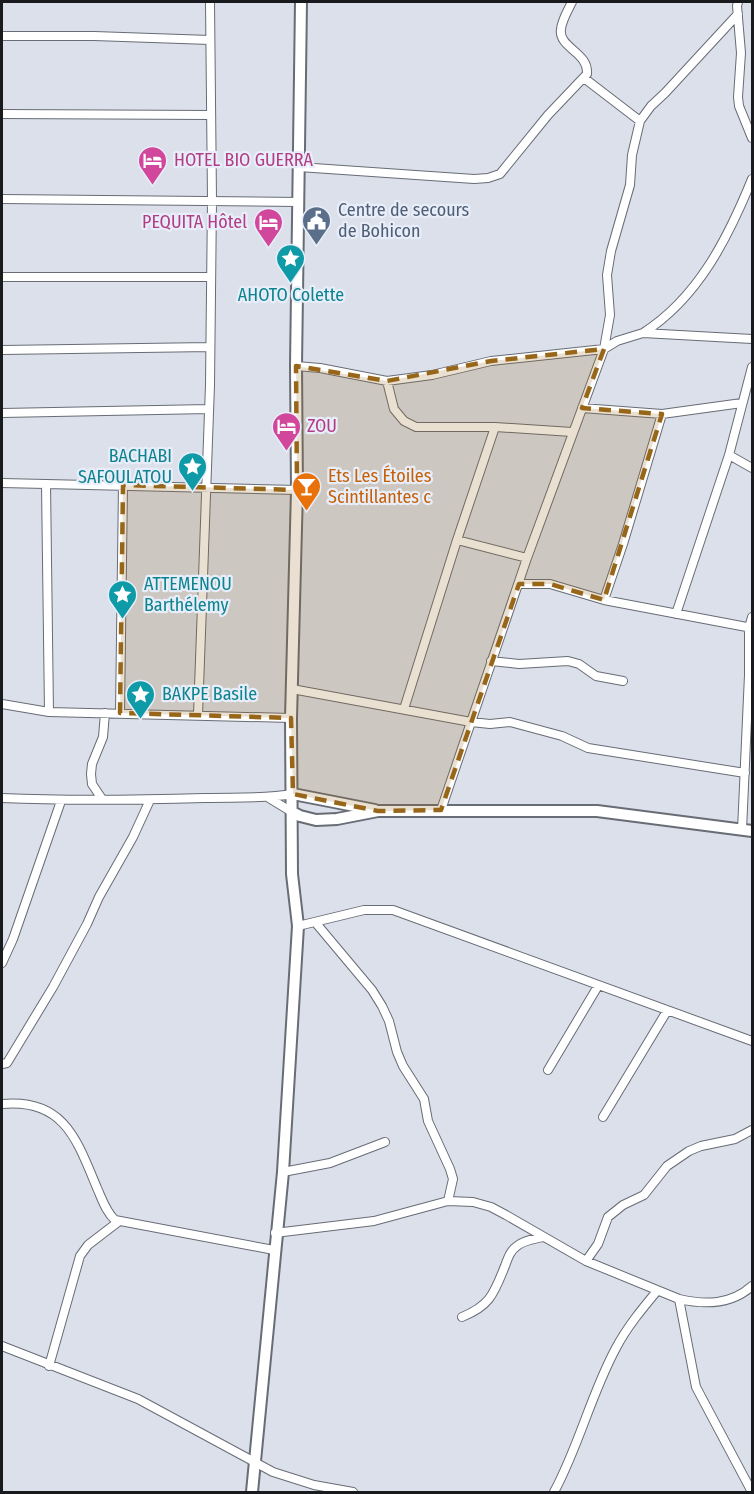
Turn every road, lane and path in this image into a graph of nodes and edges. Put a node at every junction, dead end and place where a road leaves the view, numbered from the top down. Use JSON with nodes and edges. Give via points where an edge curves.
{"nodes":[{"id":1,"x":210,"y":2,"type":"edge"},
{"id":2,"x":301,"y":2,"type":"edge"},
{"id":3,"x":572,"y":2,"type":"edge"},
{"id":4,"x":738,"y":2,"type":"edge"},
{"id":5,"x":738,"y":14,"type":"junction"},
{"id":6,"x":2,"y":36,"type":"edge"},
{"id":7,"x":210,"y":40,"type":"junction"},
{"id":8,"x":584,"y":78,"type":"junction"},
{"id":9,"x":2,"y":114,"type":"edge"},
{"id":10,"x":211,"y":115,"type":"junction"},
{"id":11,"x":640,"y":121,"type":"junction"},
{"id":12,"x":753,"y":138,"type":"edge"},
{"id":13,"x":299,"y":166,"type":"junction"},
{"id":14,"x":753,"y":179,"type":"edge"},
{"id":15,"x":2,"y":199,"type":"edge"},
{"id":16,"x":212,"y":200,"type":"junction"},
{"id":17,"x":298,"y":202,"type":"junction"},
{"id":18,"x":2,"y":277,"type":"edge"},
{"id":19,"x":210,"y":277,"type":"junction"},
{"id":20,"x":643,"y":333,"type":"junction"},
{"id":21,"x":753,"y":339,"type":"edge"},
{"id":22,"x":210,"y":347,"type":"junction"},
{"id":23,"x":604,"y":349,"type":"junction"},
{"id":24,"x":2,"y":350,"type":"edge"},
{"id":25,"x":296,"y":366,"type":"junction"},
{"id":26,"x":753,"y":367,"type":"edge"},
{"id":27,"x":387,"y":381,"type":"junction"},
{"id":28,"x":742,"y":403,"type":"junction"},
{"id":29,"x":582,"y":408,"type":"junction"},
{"id":30,"x":209,"y":409,"type":"junction"},
{"id":31,"x":2,"y":413,"type":"edge"},
{"id":32,"x":662,"y":414,"type":"junction"},
{"id":33,"x":495,"y":427,"type":"junction"},
{"id":34,"x":572,"y":432,"type":"junction"},
{"id":35,"x":729,"y":455,"type":"junction"},
{"id":36,"x":753,"y":468,"type":"edge"},
{"id":37,"x":2,"y":483,"type":"edge"},
{"id":38,"x":46,"y":484,"type":"junction"},
{"id":39,"x":123,"y":485,"type":"junction"},
{"id":40,"x":207,"y":487,"type":"junction"},
{"id":41,"x":297,"y":490,"type":"junction"},
{"id":42,"x":457,"y":540,"type":"junction"},
{"id":43,"x":527,"y":558,"type":"junction"},
{"id":44,"x":519,"y":584,"type":"junction"},
{"id":45,"x":604,"y":600,"type":"junction"},
{"id":46,"x":676,"y":614,"type":"junction"},
{"id":47,"x":753,"y":617,"type":"edge"},
{"id":48,"x":751,"y":628,"type":"edge"},
{"id":49,"x":491,"y":661,"type":"junction"},
{"id":50,"x":623,"y":681,"type":"dead end"},
{"id":51,"x":292,"y":689,"type":"junction"},
{"id":52,"x":2,"y":704,"type":"edge"},
{"id":53,"x":404,"y":709,"type":"junction"},
{"id":54,"x":49,"y":712,"type":"junction"},
{"id":55,"x":120,"y":712,"type":"junction"},
{"id":56,"x":105,"y":713,"type":"junction"},
{"id":57,"x":198,"y":715,"type":"junction"},
{"id":58,"x":291,"y":718,"type":"junction"},
{"id":59,"x":471,"y":722,"type":"junction"},
{"id":60,"x":744,"y":773,"type":"junction"},
{"id":61,"x":293,"y":794,"type":"junction"},
{"id":62,"x":2,"y":798,"type":"edge"},
{"id":63,"x":269,"y":798,"type":"junction"},
{"id":64,"x":102,"y":799,"type":"junction"},
{"id":65,"x":150,"y":800,"type":"junction"},
{"id":66,"x":61,"y":801,"type":"junction"},
{"id":67,"x":441,"y":810,"type":"junction"},
{"id":68,"x":378,"y":811,"type":"junction"},
{"id":69,"x":292,"y":812,"type":"junction"},
{"id":70,"x":747,"y":831,"type":"edge"},
{"id":71,"x":315,"y":922,"type":"junction"},
{"id":72,"x":298,"y":926,"type":"junction"},
{"id":73,"x":2,"y":963,"type":"edge"},
{"id":74,"x":598,"y":986,"type":"junction"},
{"id":75,"x":667,"y":1011,"type":"junction"},
{"id":76,"x":753,"y":1041,"type":"edge"},
{"id":77,"x":2,"y":1064,"type":"edge"},
{"id":78,"x":548,"y":1070,"type":"dead end"},
{"id":79,"x":2,"y":1104,"type":"edge"},
{"id":80,"x":603,"y":1117,"type":"dead end"},
{"id":81,"x":753,"y":1130,"type":"edge"},
{"id":82,"x":385,"y":1142,"type":"dead end"},
{"id":83,"x":283,"y":1172,"type":"junction"},
{"id":84,"x":448,"y":1201,"type":"junction"},
{"id":85,"x":118,"y":1222,"type":"junction"},
{"id":86,"x":275,"y":1233,"type":"junction"},
{"id":87,"x":543,"y":1237,"type":"junction"},
{"id":88,"x":274,"y":1250,"type":"junction"},
{"id":89,"x":586,"y":1261,"type":"junction"},
{"id":90,"x":753,"y":1287,"type":"edge"},
{"id":91,"x":657,"y":1291,"type":"junction"},
{"id":92,"x":679,"y":1299,"type":"junction"},
{"id":93,"x":462,"y":1317,"type":"dead end"},
{"id":94,"x":2,"y":1346,"type":"edge"},
{"id":95,"x":49,"y":1366,"type":"junction"},
{"id":96,"x":255,"y":1463,"type":"junction"},
{"id":97,"x":252,"y":1492,"type":"edge"},
{"id":98,"x":349,"y":1492,"type":"edge"},
{"id":99,"x":554,"y":1492,"type":"edge"},
{"id":100,"x":752,"y":1492,"type":"edge"}],
"edges":[{"from":1,"to":7,"type":"street"},
{"from":2,"to":13,"type":"street"},
{"from":3,"to":8,"type":"street","via":[[560,33],[585,60],[588,67]]},
{"from":4,"to":5,"type":"street"},
{"from":5,"to":11,"type":"street"},
{"from":5,"to":12,"type":"street","via":[[739,106]]},
{"from":6,"to":7,"type":"street"},
{"from":7,"to":10,"type":"street"},
{"from":8,"to":11,"type":"street"},
{"from":8,"to":13,"type":"street","via":[[548,115],[507,168],[488,178]]},
{"from":9,"to":10,"type":"street"},
{"from":10,"to":16,"type":"street"},
{"from":11,"to":23,"type":"street","via":[[630,185],[607,275],[610,315]]},
{"from":13,"to":17,"type":"street"},
{"from":14,"to":20,"type":"street","via":[[734,224],[694,287]]},
{"from":15,"to":16,"type":"street"},
{"from":16,"to":17,"type":"street"},
{"from":16,"to":19,"type":"street"},
{"from":17,"to":25,"type":"street"},
{"from":18,"to":19,"type":"street"},
{"from":19,"to":22,"type":"street"},
{"from":20,"to":21,"type":"street"},
{"from":20,"to":23,"type":"street"},
{"from":22,"to":24,"type":"street"},
{"from":22,"to":30,"type":"street"},
{"from":23,"to":27,"type":"street","via":[[492,361]]},
{"from":23,"to":29,"type":"street"},
{"from":25,"to":27,"type":"street"},
{"from":25,"to":41,"type":"street"},
{"from":26,"to":28,"type":"street"},
{"from":27,"to":33,"type":"street","via":[[394,409],[408,424]]},
{"from":28,"to":32,"type":"street"},
{"from":28,"to":35,"type":"street"},
{"from":29,"to":32,"type":"street"},
{"from":29,"to":34,"type":"street"},
{"from":30,"to":31,"type":"street"},
{"from":30,"to":40,"type":"street"},
{"from":32,"to":45,"type":"street"},
{"from":33,"to":34,"type":"street"},
{"from":33,"to":42,"type":"street"},
{"from":34,"to":43,"type":"street"},
{"from":35,"to":36,"type":"street"},
{"from":35,"to":46,"type":"street"},
{"from":37,"to":38,"type":"street"},
{"from":38,"to":39,"type":"street"},
{"from":38,"to":54,"type":"street"},
{"from":39,"to":40,"type":"street"},
{"from":39,"to":55,"type":"street"},
{"from":40,"to":41,"type":"street"},
{"from":40,"to":57,"type":"street"},
{"from":41,"to":51,"type":"street"},
{"from":42,"to":43,"type":"street"},
{"from":42,"to":53,"type":"street"},
{"from":43,"to":44,"type":"street"},
{"from":44,"to":45,"type":"street","via":[[549,584]]},
{"from":44,"to":49,"type":"street"},
{"from":45,"to":46,"type":"street"},
{"from":46,"to":48,"type":"street"},
{"from":47,"to":48,"type":"street"},
{"from":48,"to":60,"type":"street"},
{"from":49,"to":50,"type":"street","via":[[568,661],[596,676]]},
{"from":49,"to":59,"type":"street"},
{"from":51,"to":53,"type":"street"},
{"from":51,"to":58,"type":"street"},
{"from":52,"to":54,"type":"street"},
{"from":53,"to":59,"type":"street"},
{"from":54,"to":56,"type":"street"},
{"from":55,"to":56,"type":"street"},
{"from":55,"to":57,"type":"street"},
{"from":56,"to":64,"type":"street","via":[[103,737],[91,774],[92,784]]},
{"from":57,"to":58,"type":"street"},
{"from":58,"to":61,"type":"street"},
{"from":59,"to":60,"type":"street","via":[[510,722],[562,736],[588,748]]},
{"from":59,"to":67,"type":"street"},
{"from":60,"to":70,"type":"street"},
{"from":61,"to":63,"type":"street"},
{"from":61,"to":68,"type":"street"},
{"from":61,"to":69,"type":"street"},
{"from":62,"to":66,"type":"street"},
{"from":63,"to":65,"type":"street"},
{"from":63,"to":69,"type":"street"},
{"from":64,"to":65,"type":"street"},
{"from":64,"to":66,"type":"street"},
{"from":65,"to":77,"type":"street","via":[[53,987],[7,1063]]},
{"from":66,"to":73,"type":"street"},
{"from":67,"to":68,"type":"street"},
{"from":67,"to":70,"type":"street","via":[[597,811]]},
{"from":68,"to":69,"type":"street","via":[[324,820]]},
{"from":69,"to":72,"type":"street","via":[[292,874]]},
{"from":71,"to":72,"type":"street"},
{"from":71,"to":74,"type":"street","via":[[364,910],[393,910]]},
{"from":71,"to":84,"type":"street","via":[[382,1006],[397,1052],[424,1099],[428,1122],[450,1169],[453,1179]]},
{"from":72,"to":83,"type":"street"},
{"from":74,"to":75,"type":"street"},
{"from":74,"to":78,"type":"street"},
{"from":75,"to":76,"type":"street"},
{"from":75,"to":80,"type":"street"},
{"from":79,"to":85,"type":"street","via":[[31,1106],[63,1122],[74,1135],[103,1203]]},
{"from":81,"to":89,"type":"street","via":[[689,1151],[667,1166],[644,1196],[608,1217]]},
{"from":82,"to":83,"type":"street","via":[[330,1163]]},
{"from":83,"to":86,"type":"street"},
{"from":84,"to":86,"type":"street","via":[[374,1221]]},
{"from":84,"to":87,"type":"street","via":[[490,1207]]},
{"from":85,"to":88,"type":"street"},
{"from":85,"to":95,"type":"street","via":[[80,1256]]},
{"from":86,"to":88,"type":"street"},
{"from":87,"to":89,"type":"street"},
{"from":87,"to":93,"type":"street","via":[[518,1244],[510,1252],[487,1303]]},
{"from":88,"to":96,"type":"street"},
{"from":89,"to":91,"type":"street"},
{"from":90,"to":92,"type":"street","via":[[720,1302]]},
{"from":91,"to":92,"type":"street"},
{"from":91,"to":99,"type":"street","via":[[616,1348]]},
{"from":92,"to":100,"type":"street","via":[[696,1387]]},
{"from":94,"to":95,"type":"street"},
{"from":95,"to":96,"type":"street","via":[[138,1399]]},
{"from":96,"to":97,"type":"street"},
{"from":96,"to":98,"type":"street","via":[[289,1479]]}]}
